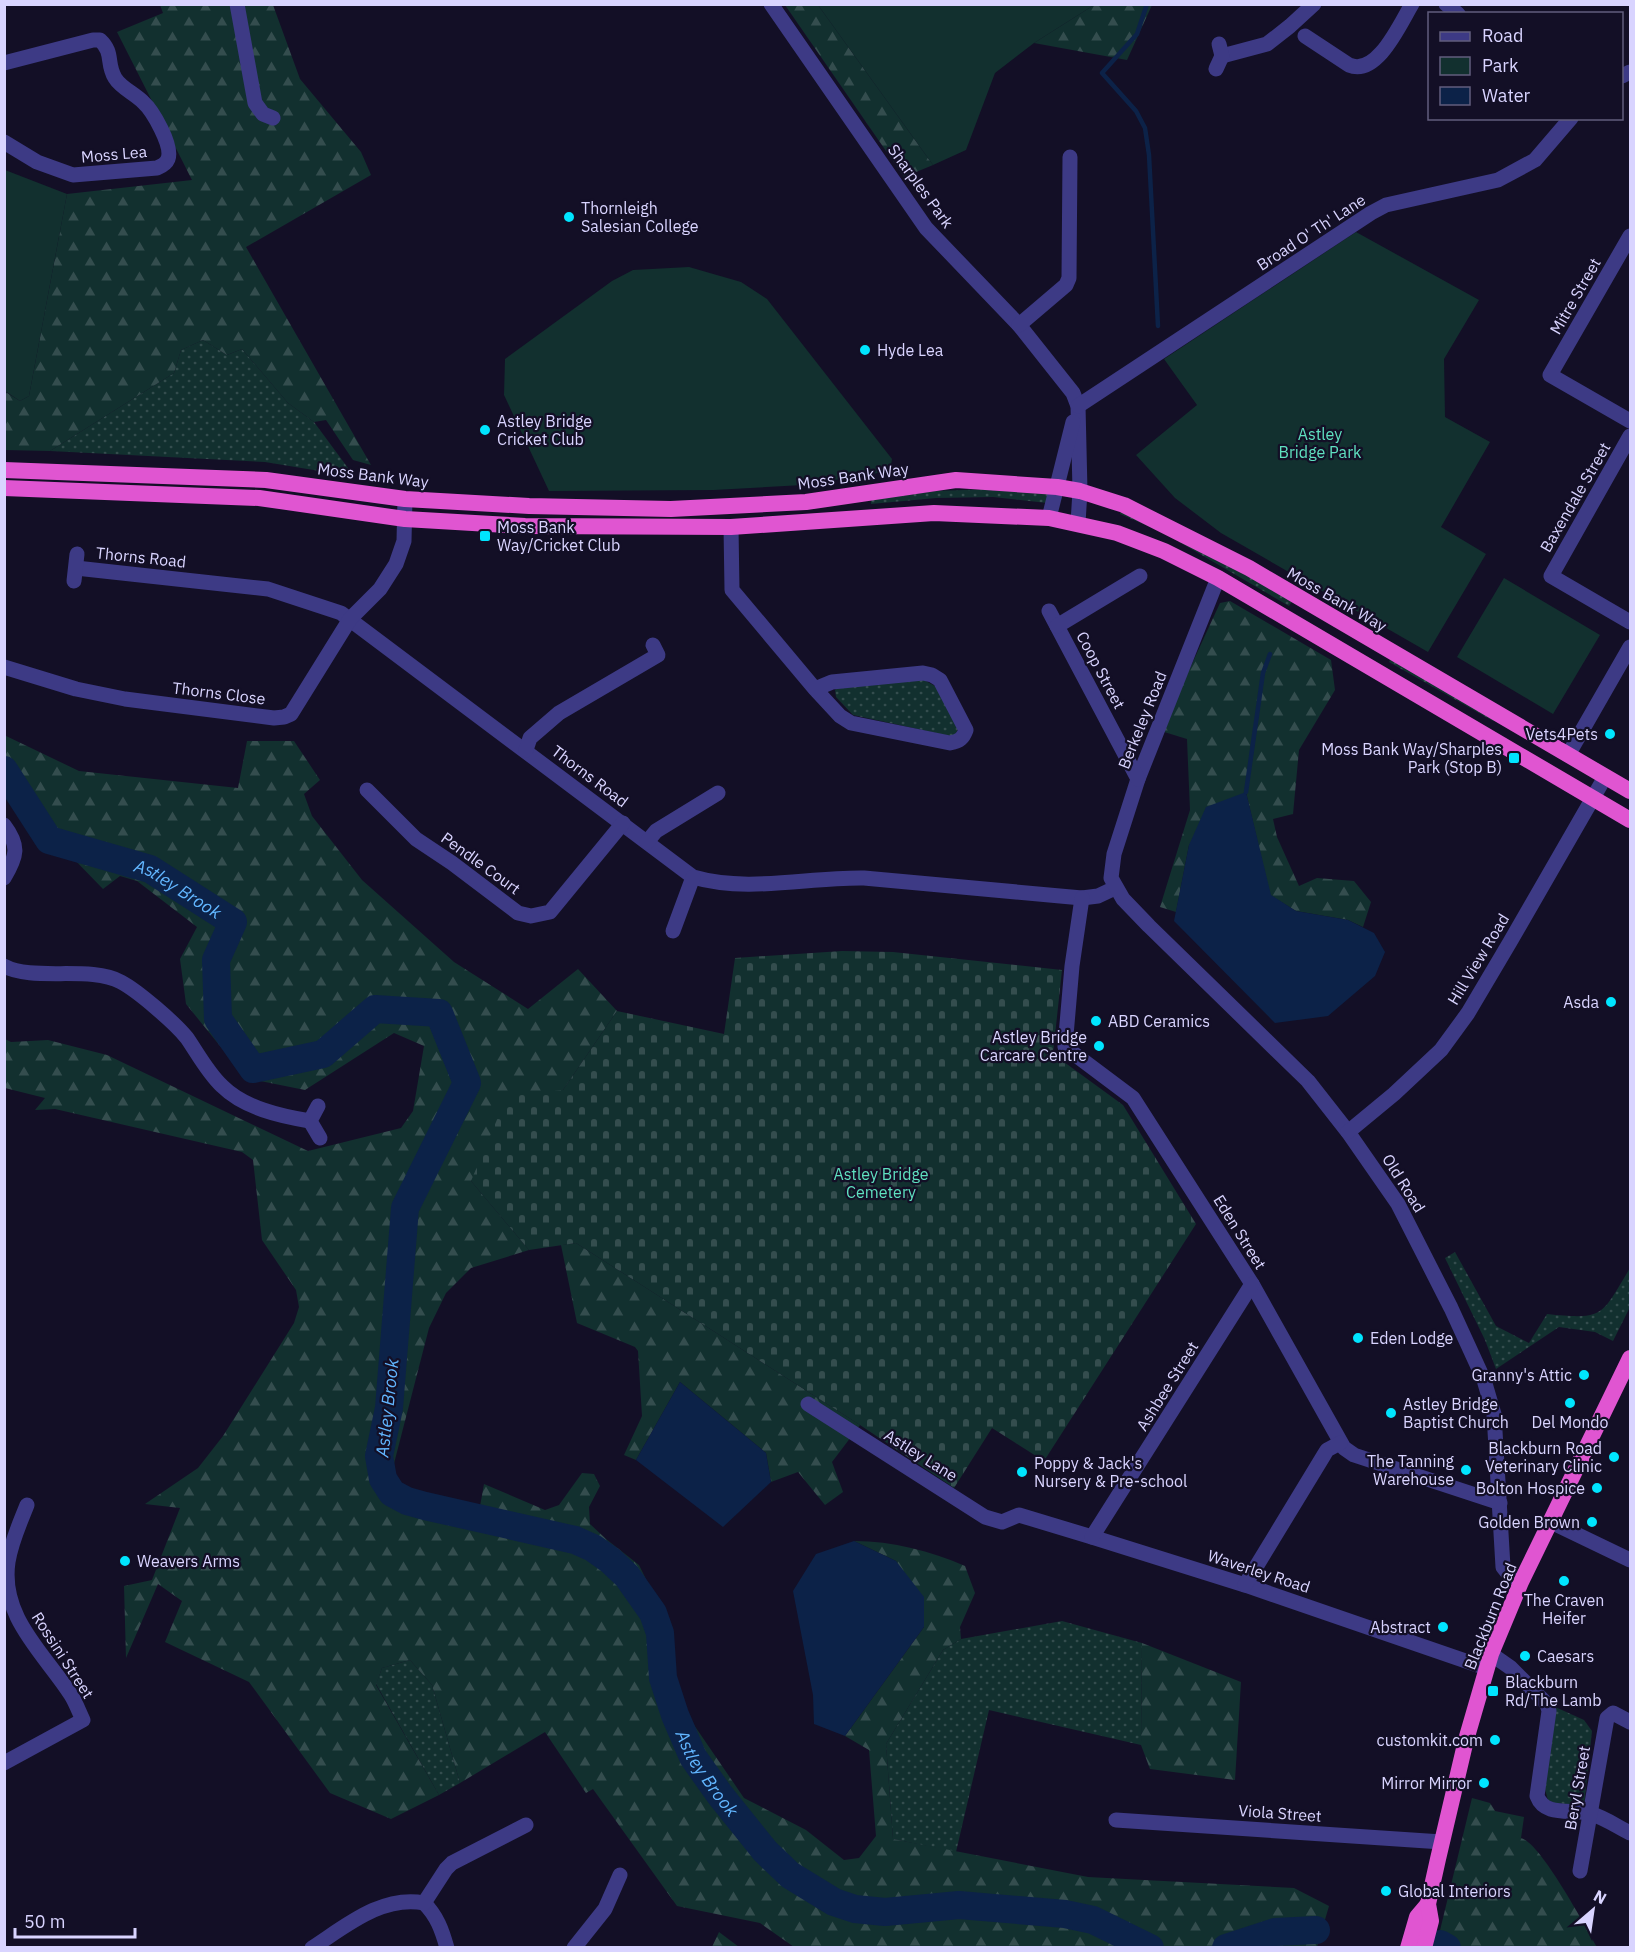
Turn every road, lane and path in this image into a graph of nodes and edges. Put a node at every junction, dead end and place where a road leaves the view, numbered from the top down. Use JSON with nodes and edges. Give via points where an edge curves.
{"nodes":[{"id":1,"x":237,"y":4,"type":"edge"},
{"id":2,"x":771,"y":4,"type":"edge"},
{"id":3,"x":1314,"y":4,"type":"edge"},
{"id":4,"x":1412,"y":4,"type":"edge"},
{"id":5,"x":1305,"y":36,"type":"dead end"},
{"id":6,"x":1219,"y":56,"type":"dead end"},
{"id":7,"x":4,"y":63,"type":"edge"},
{"id":8,"x":273,"y":118,"type":"dead end"},
{"id":9,"x":1569,"y":120,"type":"edge"},
{"id":10,"x":4,"y":142,"type":"edge"},
{"id":11,"x":1070,"y":157,"type":"dead end"},
{"id":12,"x":1630,"y":236,"type":"edge"},
{"id":13,"x":1019,"y":325,"type":"junction"},
{"id":14,"x":1078,"y":406,"type":"junction"},
{"id":15,"x":1630,"y":421,"type":"edge"},
{"id":16,"x":1630,"y":436,"type":"edge"},
{"id":17,"x":4,"y":470,"type":"edge"},
{"id":18,"x":1057,"y":487,"type":"junction"},
{"id":19,"x":4,"y":488,"type":"edge"},
{"id":20,"x":1080,"y":491,"type":"junction"},
{"id":21,"x":405,"y":499,"type":"junction"},
{"id":22,"x":1049,"y":518,"type":"junction"},
{"id":23,"x":405,"y":519,"type":"junction"},
{"id":24,"x":1078,"y":523,"type":"junction"},
{"id":25,"x":731,"y":527,"type":"junction"},
{"id":26,"x":76,"y":567,"type":"dead end"},
{"id":27,"x":1140,"y":576,"type":"dead end"},
{"id":28,"x":1218,"y":578,"type":"junction"},
{"id":29,"x":1048,"y":611,"type":"dead end"},
{"id":30,"x":350,"y":619,"type":"junction"},
{"id":31,"x":1630,"y":622,"type":"edge"},
{"id":32,"x":1057,"y":626,"type":"junction"},
{"id":33,"x":653,"y":645,"type":"dead end"},
{"id":34,"x":1630,"y":647,"type":"edge"},
{"id":35,"x":4,"y":667,"type":"edge"},
{"id":36,"x":815,"y":689,"type":"junction"},
{"id":37,"x":526,"y":750,"type":"junction"},
{"id":38,"x":1568,"y":755,"type":"junction"},
{"id":39,"x":1605,"y":777,"type":"junction"},
{"id":40,"x":1138,"y":778,"type":"junction"},
{"id":41,"x":367,"y":790,"type":"dead end"},
{"id":42,"x":1630,"y":792,"type":"edge"},
{"id":43,"x":717,"y":793,"type":"dead end"},
{"id":44,"x":1594,"y":797,"type":"junction"},
{"id":45,"x":1630,"y":819,"type":"edge"},
{"id":46,"x":623,"y":823,"type":"junction"},
{"id":47,"x":4,"y":825,"type":"edge"},
{"id":48,"x":647,"y":842,"type":"junction"},
{"id":49,"x":693,"y":877,"type":"junction"},
{"id":50,"x":4,"y":878,"type":"edge"},
{"id":51,"x":1113,"y":883,"type":"junction"},
{"id":52,"x":1082,"y":898,"type":"junction"},
{"id":53,"x":673,"y":932,"type":"dead end"},
{"id":54,"x":4,"y":966,"type":"edge"},
{"id":55,"x":318,"y":1106,"type":"dead end"},
{"id":56,"x":310,"y":1121,"type":"junction"},
{"id":57,"x":1348,"y":1132,"type":"junction"},
{"id":58,"x":320,"y":1138,"type":"dead end"},
{"id":59,"x":1251,"y":1284,"type":"junction"},
{"id":60,"x":1630,"y":1358,"type":"edge"},
{"id":61,"x":808,"y":1404,"type":"dead end"},
{"id":62,"x":1340,"y":1443,"type":"junction"},
{"id":63,"x":1500,"y":1503,"type":"junction"},
{"id":64,"x":27,"y":1505,"type":"dead end"},
{"id":65,"x":1019,"y":1515,"type":"joint"},
{"id":66,"x":1551,"y":1522,"type":"junction"},
{"id":67,"x":1092,"y":1537,"type":"junction"},
{"id":68,"x":1630,"y":1560,"type":"edge"},
{"id":69,"x":1521,"y":1582,"type":"junction"},
{"id":70,"x":1245,"y":1585,"type":"junction"},
{"id":71,"x":1488,"y":1661,"type":"junction"},
{"id":72,"x":1630,"y":1722,"type":"edge"},
{"id":73,"x":6,"y":1761,"type":"edge"},
{"id":74,"x":1591,"y":1814,"type":"junction"},
{"id":75,"x":1116,"y":1820,"type":"dead end"},
{"id":76,"x":526,"y":1825,"type":"dead end"},
{"id":77,"x":1630,"y":1833,"type":"edge"},
{"id":78,"x":1442,"y":1842,"type":"junction"},
{"id":79,"x":1580,"y":1870,"type":"dead end"},
{"id":80,"x":620,"y":1875,"type":"dead end"},
{"id":81,"x":424,"y":1903,"type":"junction"},
{"id":82,"x":1428,"y":1904,"type":"junction"},
{"id":83,"x":312,"y":1947,"type":"edge"},
{"id":84,"x":447,"y":1947,"type":"edge"},
{"id":85,"x":574,"y":1947,"type":"edge"},
{"id":86,"x":1408,"y":1947,"type":"edge"},
{"id":87,"x":1424,"y":1947,"type":"edge"}],
"edges":[{"from":1,"to":8,"type":"street","via":[[255,103],[263,114]]},
{"from":2,"to":13,"type":"street","name":"Sharples Park","via":[[926,228]]},
{"from":3,"to":6,"type":"street","via":[[1267,44]]},
{"from":4,"to":5,"type":"street","via":[[1375,61],[1365,67],[1349,65]]},
{"from":7,"to":10,"type":"street","name":"Moss Lea","via":[[100,40],[109,51],[118,82],[144,103],[158,122],[169,151],[164,165],[157,168],[73,175],[37,162]]},
{"from":9,"to":14,"type":"street","name":"Broad O' Th' Lane","via":[[1534,160],[1498,180],[1386,206],[1371,213]]},
{"from":11,"to":13,"type":"street","via":[[1069,278],[1066,285]]},
{"from":12,"to":15,"type":"street","name":"Mitre Street","via":[[1550,375]]},
{"from":13,"to":14,"type":"street","name":"Sharples Park"},
{"from":14,"to":18,"type":"street"},
{"from":14,"to":20,"type":"street"},
{"from":16,"to":31,"type":"street","name":"Baxendale Street","via":[[1551,576]]},
{"from":17,"to":21,"type":"highway","name":"Moss Bank Way","via":[[266,480]]},
{"from":18,"to":20,"type":"highway","name":"Moss Bank Way"},
{"from":18,"to":21,"type":"highway","name":"Moss Bank Way","via":[[956,480],[806,502],[671,509]]},
{"from":18,"to":22,"type":"street"},
{"from":19,"to":23,"type":"highway","via":[[259,498]]},
{"from":20,"to":24,"type":"street"},
{"from":20,"to":38,"type":"highway","name":"Moss Bank Way","via":[[1124,505],[1249,568]]},
{"from":21,"to":23,"type":"street","name":"Thorns Close"},
{"from":22,"to":24,"type":"highway"},
{"from":22,"to":25,"type":"highway","via":[[934,513]]},
{"from":23,"to":25,"type":"highway","via":[[525,526]]},
{"from":23,"to":30,"type":"street","name":"Thorns Close","via":[[404,541],[396,564],[380,589]]},
{"from":24,"to":28,"type":"highway","via":[[1164,550]]},
{"from":25,"to":36,"type":"street","via":[[732,590]]},
{"from":26,"to":30,"type":"street","name":"Thorns Road","via":[[267,589],[336,610]]},
{"from":27,"to":32,"type":"street"},
{"from":28,"to":40,"type":"street","name":"Berkeley Road"},
{"from":28,"to":44,"type":"highway"},
{"from":29,"to":32,"type":"street","name":"Coop Street"},
{"from":30,"to":35,"type":"street","name":"Thorns Close","via":[[291,714],[284,717],[125,699]]},
{"from":30,"to":37,"type":"street","name":"Thorns Road"},
{"from":32,"to":40,"type":"street","name":"Coop Street"},
{"from":33,"to":37,"type":"street","via":[[658,655],[559,713],[530,738]]},
{"from":34,"to":38,"type":"street"},
{"from":36,"to":36,"type":"street","via":[[851,723],[950,742],[964,737],[966,730],[940,680],[932,675],[832,682]]},
{"from":37,"to":46,"type":"street","name":"Thorns Road"},
{"from":38,"to":39,"type":"highway","name":"Moss Bank Way"},
{"from":39,"to":42,"type":"highway","name":"Moss Bank Way"},
{"from":39,"to":44,"type":"street","name":"Hill View Road"},
{"from":40,"to":51,"type":"street","name":"Berkeley Road","via":[[1114,854]]},
{"from":41,"to":46,"type":"street","name":"Pendle Court","via":[[416,838],[519,913],[531,916],[550,912]]},
{"from":43,"to":48,"type":"street","via":[[656,831]]},
{"from":44,"to":45,"type":"highway"},
{"from":44,"to":57,"type":"street","name":"Hill View Road","via":[[1442,1050]]},
{"from":46,"to":48,"type":"street","name":"Thorns Road"},
{"from":47,"to":50,"type":"street","via":[[13,836],[16,854]]},
{"from":48,"to":49,"type":"street","name":"Thorns Road"},
{"from":49,"to":52,"type":"street","name":"Thorns Road","via":[[755,884],[864,878]]},
{"from":49,"to":53,"type":"street"},
{"from":51,"to":52,"type":"street","name":"Thorns Road","via":[[1098,896]]},
{"from":51,"to":57,"type":"street","name":"Old Road","via":[[1149,926],[1308,1081]]},
{"from":52,"to":59,"type":"street","name":"Eden Street","via":[[1065,1047],[1133,1098]]},
{"from":54,"to":56,"type":"street","via":[[19,971],[105,976],[122,982],[179,1029],[215,1078],[233,1095],[272,1114]]},
{"from":55,"to":56,"type":"street"},
{"from":56,"to":58,"type":"street"},
{"from":57,"to":63,"type":"street","name":"Old Road","via":[[1398,1204],[1484,1380],[1494,1413]]},
{"from":59,"to":62,"type":"street","name":"Eden Street"},
{"from":59,"to":67,"type":"street","name":"Ashbee Street"},
{"from":60,"to":66,"type":"highway","name":"Blackburn Road"},
{"from":61,"to":65,"type":"street","name":"Astley Lane","via":[[985,1517],[1002,1522]]},
{"from":62,"to":63,"type":"street","name":"Eden Street","via":[[1354,1455]]},
{"from":62,"to":70,"type":"street","via":[[1324,1455]]},
{"from":63,"to":69,"type":"street","name":"Old Road","via":[[1503,1567]]},
{"from":64,"to":73,"type":"street","name":"Rossini Street","via":[[8,1563],[12,1606],[26,1637],[72,1697],[82,1720]]},
{"from":65,"to":67,"type":"street","name":"Waverley Road"},
{"from":66,"to":68,"type":"street"},
{"from":66,"to":69,"type":"highway","name":"Blackburn Road"},
{"from":67,"to":70,"type":"street","name":"Waverley Road"},
{"from":69,"to":71,"type":"highway","name":"Blackburn Road"},
{"from":70,"to":71,"type":"street","name":"Waverley Road"},
{"from":71,"to":74,"type":"street","name":"Waverley Road","via":[[1511,1668],[1547,1704],[1539,1803],[1546,1809]]},
{"from":71,"to":78,"type":"highway","name":"Blackburn Road"},
{"from":72,"to":74,"type":"street","name":"Beryl Street","via":[[1613,1713],[1607,1718]]},
{"from":74,"to":77,"type":"street"},
{"from":74,"to":79,"type":"street","name":"Beryl Street"},
{"from":75,"to":78,"type":"street","name":"Viola Street"},
{"from":76,"to":81,"type":"street","via":[[506,1845],[452,1863]]},
{"from":78,"to":82,"type":"highway","name":"Blackburn Road"},
{"from":80,"to":85,"type":"street","via":[[602,1913]]},
{"from":81,"to":83,"type":"street","via":[[401,1901],[383,1906]]},
{"from":81,"to":84,"type":"street","via":[[433,1912]]},
{"from":82,"to":86,"type":"highway","name":"Blackburn Road","via":[[1417,1917]]},
{"from":82,"to":87,"type":"highway","name":"Blackburn Road","via":[[1431,1921]]}]}
